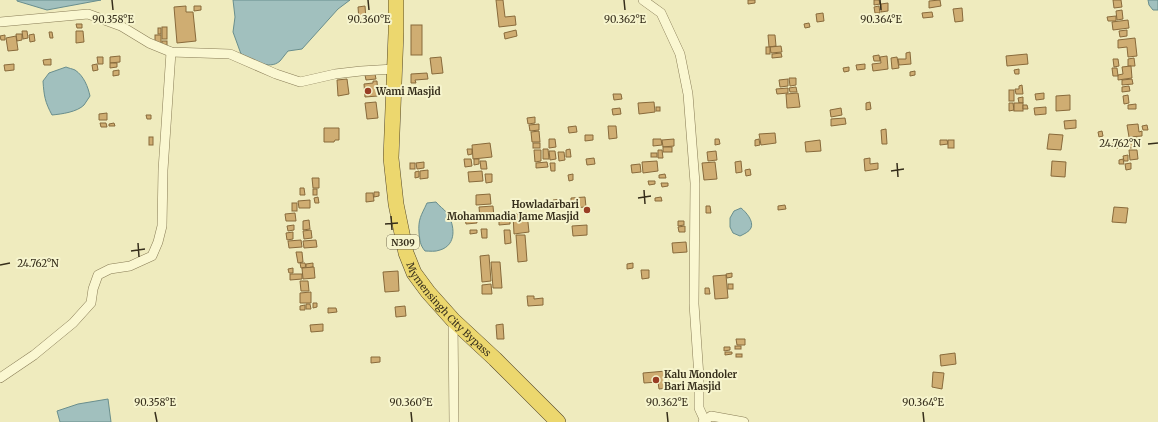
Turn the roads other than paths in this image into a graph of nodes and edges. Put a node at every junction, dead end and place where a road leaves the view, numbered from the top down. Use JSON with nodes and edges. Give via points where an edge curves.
{"nodes":[{"id":1,"x":398,"y":0,"type":"edge"},
{"id":2,"x":643,"y":0,"type":"edge"},
{"id":3,"x":0,"y":22,"type":"edge"},
{"id":4,"x":171,"y":52,"type":"junction"},
{"id":5,"x":394,"y":69,"type":"junction"},
{"id":6,"x":453,"y":320,"type":"junction"},
{"id":7,"x":0,"y":378,"type":"edge"},
{"id":8,"x":454,"y":422,"type":"edge"},
{"id":9,"x":558,"y":422,"type":"edge"},
{"id":10,"x":704,"y":422,"type":"edge"},
{"id":11,"x":744,"y":422,"type":"edge"}],
"edges":[{"from":1,"to":5,"type":"highway","name":"Mymensingh City Bypass","number":"N309"},
{"from":2,"to":10,"type":"street","via":[[661,13],[680,54],[688,94],[695,183],[694,304],[699,408]]},
{"from":3,"to":4,"type":"street","via":[[88,14],[121,26],[149,43]]},
{"from":4,"to":5,"type":"street","via":[[230,54],[300,82],[335,74]]},
{"from":4,"to":7,"type":"street","via":[[162,226],[152,256],[130,266],[110,269],[98,275],[91,303],[73,322],[34,355]]},
{"from":5,"to":6,"type":"highway","name":"Mymensingh City Bypass","number":"N309","via":[[391,158],[396,204],[406,253],[414,273]]},
{"from":6,"to":8,"type":"street"},
{"from":6,"to":9,"type":"highway","name":"Mymensingh City Bypass","number":"N309"},
{"from":10,"to":11,"type":"street","via":[[711,416]]}]}
